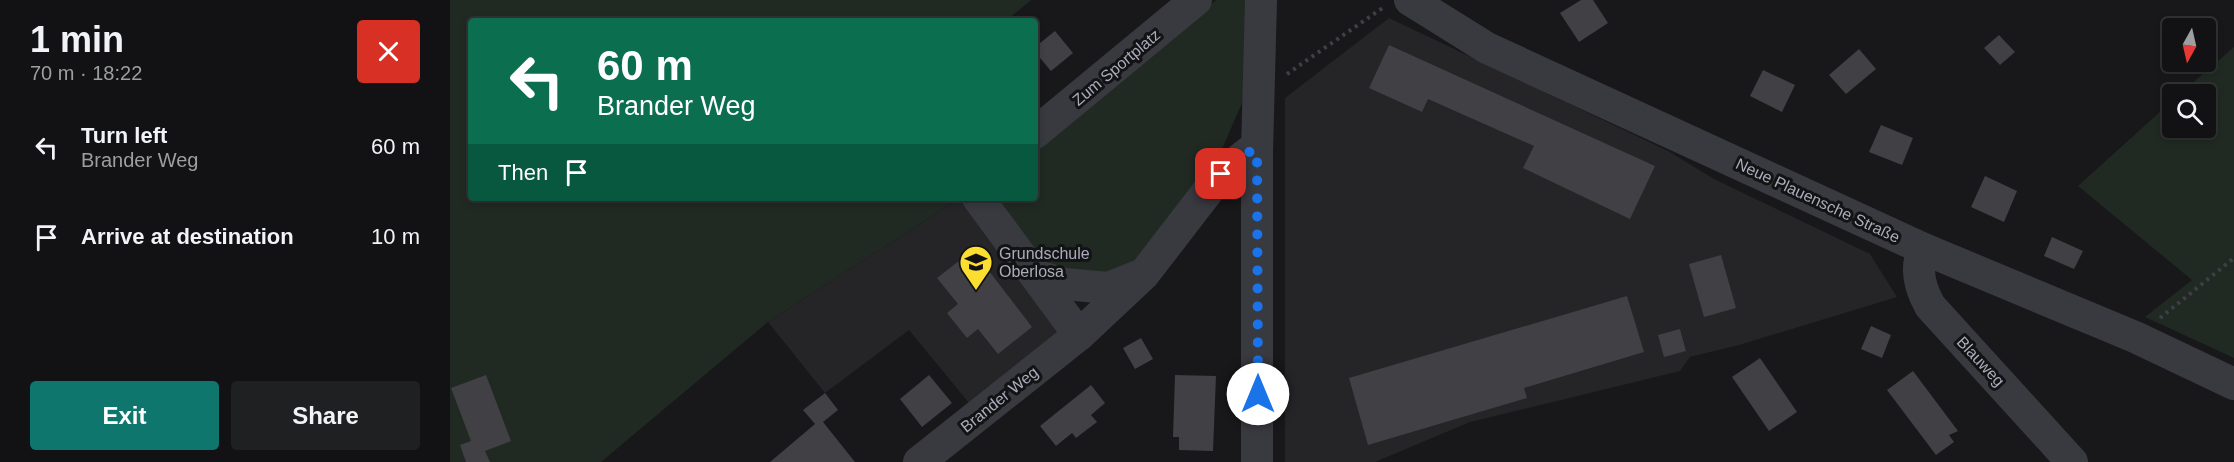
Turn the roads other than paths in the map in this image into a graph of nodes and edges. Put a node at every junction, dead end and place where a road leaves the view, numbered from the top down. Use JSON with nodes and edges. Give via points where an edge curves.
{"nodes":[{"id":1,"x":1196,"y":0,"type":"edge"},
{"id":2,"x":1261,"y":0,"type":"edge"},
{"id":3,"x":1398,"y":3,"type":"edge"},
{"id":4,"x":1038,"y":132,"type":"edge"},
{"id":5,"x":1257,"y":152,"type":"junction"},
{"id":6,"x":980,"y":201,"type":"edge"},
{"id":7,"x":1924,"y":249,"type":"junction"},
{"id":8,"x":1144,"y":274,"type":"junction"},
{"id":9,"x":1038,"y":276,"type":"junction"},
{"id":10,"x":1078,"y":335,"type":"junction"},
{"id":11,"x":2234,"y":384,"type":"edge"},
{"id":12,"x":919,"y":462,"type":"edge"},
{"id":13,"x":1257,"y":462,"type":"edge"},
{"id":14,"x":2072,"y":462,"type":"edge"}],
"edges":[{"from":1,"to":4,"type":"street","name":"Zum Sportplatz"},
{"from":2,"to":5,"type":"street"},
{"from":3,"to":7,"type":"street","name":"Neue Plauensche Straße"},
{"from":5,"to":8,"type":"street","name":"Brander Weg","via":[[1249,152],[1221,174]]},
{"from":5,"to":13,"type":"street"},
{"from":6,"to":9,"type":"street"},
{"from":7,"to":11,"type":"street","name":"Neue Plauensche Straße","via":[[2135,337]]},
{"from":7,"to":14,"type":"street","name":"Blauweg","via":[[1918,269],[1922,292],[1930,306]]},
{"from":8,"to":9,"type":"street","via":[[1108,288],[1065,284]]},
{"from":8,"to":10,"type":"street","name":"Brander Weg"},
{"from":9,"to":10,"type":"street"},
{"from":10,"to":12,"type":"street","name":"Brander Weg"}]}
